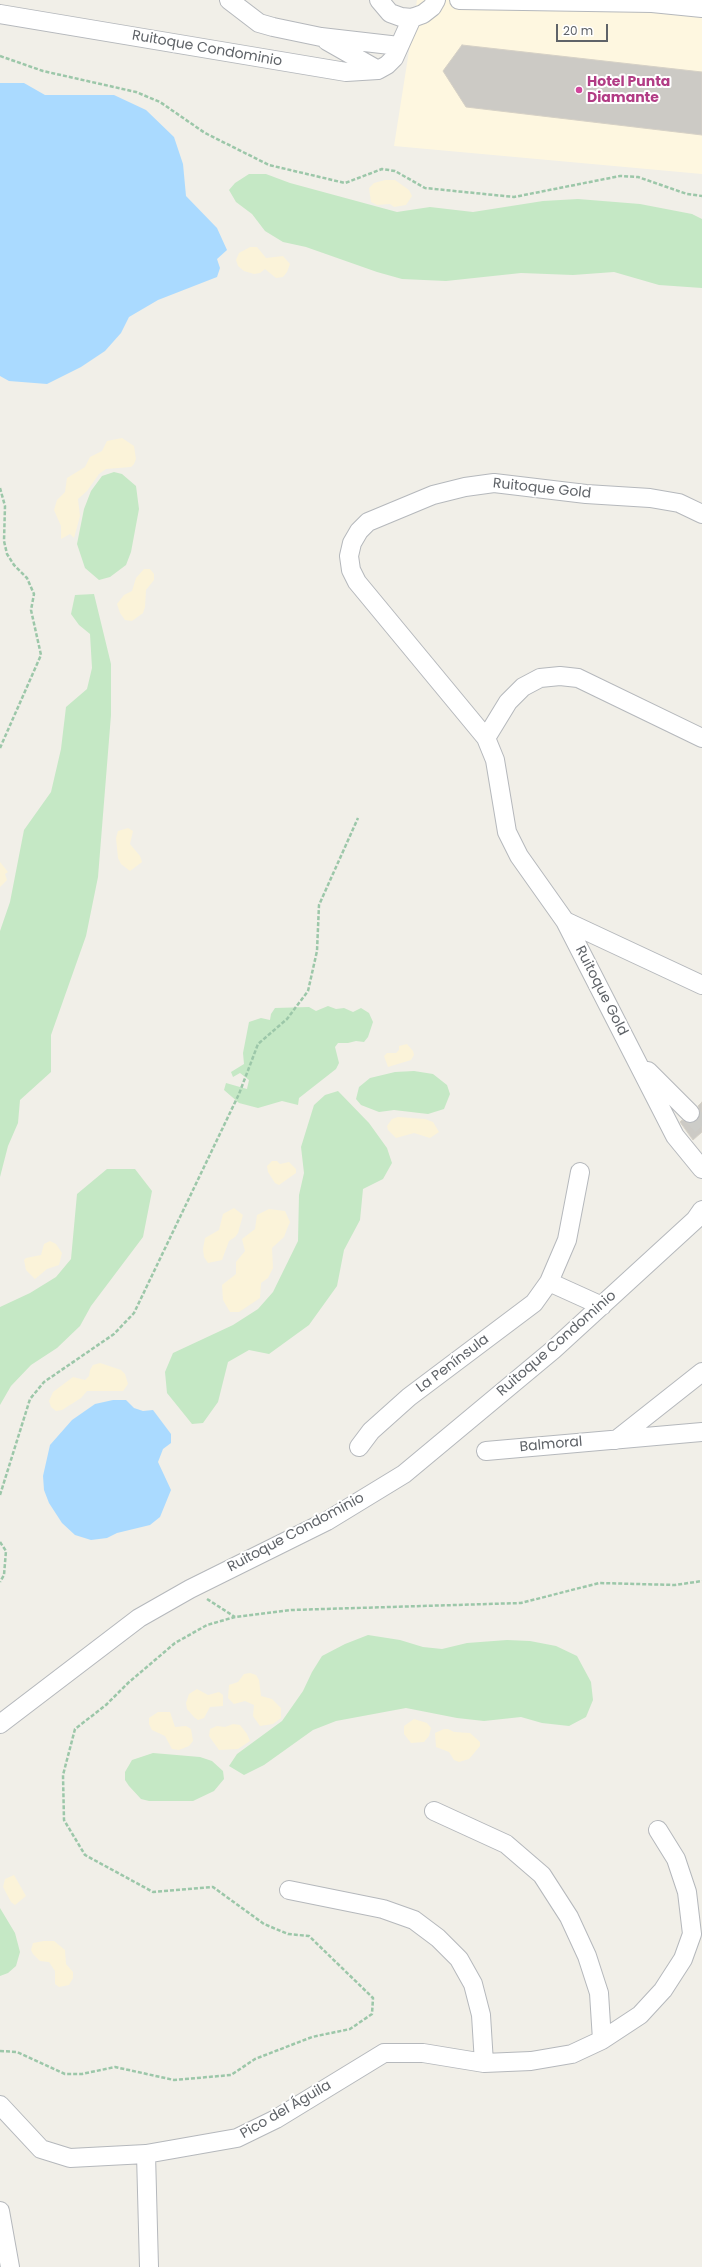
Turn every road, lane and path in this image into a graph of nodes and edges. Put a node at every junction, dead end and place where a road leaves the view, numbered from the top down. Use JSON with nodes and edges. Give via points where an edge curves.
{"nodes":[{"id":1,"x":229,"y":0,"type":"edge"},
{"id":2,"x":436,"y":0,"type":"edge"},
{"id":3,"x":459,"y":0,"type":"edge"},
{"id":4,"x":385,"y":6,"type":"edge"},
{"id":5,"x":702,"y":8,"type":"edge"},
{"id":6,"x":0,"y":14,"type":"edge"},
{"id":7,"x":412,"y":18,"type":"junction"},
{"id":8,"x":321,"y":37,"type":"junction"},
{"id":9,"x":399,"y":44,"type":"junction"},
{"id":10,"x":0,"y":56,"type":"edge"},
{"id":11,"x":378,"y":70,"type":"junction"},
{"id":12,"x":702,"y":196,"type":"edge"},
{"id":13,"x":0,"y":488,"type":"edge"},
{"id":14,"x":702,"y":514,"type":"edge"},
{"id":15,"x":486,"y":738,"type":"junction"},
{"id":16,"x":702,"y":738,"type":"edge"},
{"id":17,"x":0,"y":748,"type":"edge"},
{"id":18,"x":358,"y":818,"type":"dead end"},
{"id":19,"x":565,"y":921,"type":"junction"},
{"id":20,"x":702,"y":985,"type":"edge"},
{"id":21,"x":638,"y":1061,"type":"junction"},
{"id":22,"x":690,"y":1113,"type":"tunnel mouth"},
{"id":23,"x":702,"y":1169,"type":"edge"},
{"id":24,"x":580,"y":1172,"type":"dead end"},
{"id":25,"x":702,"y":1210,"type":"edge"},
{"id":26,"x":549,"y":1282,"type":"junction"},
{"id":27,"x":602,"y":1306,"type":"junction"},
{"id":28,"x":702,"y":1372,"type":"edge"},
{"id":29,"x":702,"y":1432,"type":"edge"},
{"id":30,"x":616,"y":1440,"type":"junction"},
{"id":31,"x":359,"y":1447,"type":"dead end"},
{"id":32,"x":486,"y":1451,"type":"dead end"},
{"id":33,"x":0,"y":1495,"type":"edge"},
{"id":34,"x":0,"y":1542,"type":"edge"},
{"id":35,"x":702,"y":1581,"type":"edge"},
{"id":36,"x":0,"y":1582,"type":"edge"},
{"id":37,"x":190,"y":1589,"type":"junction"},
{"id":38,"x":235,"y":1617,"type":"junction"},
{"id":39,"x":0,"y":1724,"type":"edge"},
{"id":40,"x":434,"y":1811,"type":"dead end"},
{"id":41,"x":658,"y":1830,"type":"dead end"},
{"id":42,"x":289,"y":1890,"type":"dead end"},
{"id":43,"x":602,"y":2040,"type":"junction"},
{"id":44,"x":0,"y":2051,"type":"edge"},
{"id":45,"x":484,"y":2063,"type":"junction"},
{"id":46,"x":0,"y":2105,"type":"edge"},
{"id":47,"x":146,"y":2154,"type":"junction"},
{"id":48,"x":0,"y":2211,"type":"edge"},
{"id":49,"x":10,"y":2267,"type":"edge"},
{"id":50,"x":148,"y":2267,"type":"edge"}],
"edges":[{"from":1,"to":8,"type":"street","via":[[259,23]]},
{"from":2,"to":7,"type":"street","via":[[423,14]]},
{"from":3,"to":5,"type":"street","via":[[652,3]]},
{"from":4,"to":7,"type":"street","via":[[400,17]]},
{"from":4,"to":9,"type":"street"},
{"from":6,"to":11,"type":"street","name":"Ruitoque Condominio","via":[[346,72]]},
{"from":7,"to":9,"type":"street"},
{"from":8,"to":9,"type":"street"},
{"from":8,"to":11,"type":"street"},
{"from":9,"to":11,"type":"street","via":[[394,58]]},
{"from":10,"to":12,"type":"path","via":[[43,71],[136,92],[160,102],[205,133],[269,165],[345,184],[382,169],[395,171],[425,188],[514,197],[620,176],[638,176],[687,194]]},
{"from":13,"to":17,"type":"path","via":[[5,506],[4,541],[7,554],[27,578],[34,594],[31,610],[41,655]]},
{"from":14,"to":15,"type":"street","name":"Ruitoque Gold","via":[[679,503],[650,498],[586,494],[494,483],[433,495],[368,522],[359,531],[352,543],[350,556],[351,570],[357,582]]},
{"from":15,"to":16,"type":"street","via":[[508,702],[523,687],[540,678],[560,676],[578,678]]},
{"from":15,"to":19,"type":"street","name":"Ruitoque Gold","via":[[496,760],[507,832],[519,856]]},
{"from":18,"to":33,"type":"path","via":[[319,905],[317,951],[308,991],[287,1019],[258,1044],[239,1094],[134,1313],[114,1334],[44,1382],[30,1399]]},
{"from":19,"to":20,"type":"street","name":"Ruitoque Gold"},
{"from":19,"to":21,"type":"street","name":"Ruitoque Gold"},
{"from":21,"to":22,"type":"street","name":"Ruitoque Gold"},
{"from":21,"to":23,"type":"street","name":"Ruitoque Gold","via":[[675,1136]]},
{"from":24,"to":26,"type":"street","name":"La Península","via":[[567,1240]]},
{"from":25,"to":27,"type":"street","name":"Ruitoque Condominio","via":[[695,1220]]},
{"from":26,"to":27,"type":"street"},
{"from":26,"to":31,"type":"street","name":"La Península","via":[[534,1303],[409,1397],[371,1431]]},
{"from":27,"to":37,"type":"street","name":"Ruitoque Condominio","via":[[404,1474],[327,1521]]},
{"from":28,"to":30,"type":"street"},
{"from":29,"to":30,"type":"street","name":"Balmoral"},
{"from":30,"to":32,"type":"street","name":"Balmoral"},
{"from":34,"to":36,"type":"path","via":[[6,1551],[4,1575]]},
{"from":35,"to":38,"type":"path","via":[[675,1585],[599,1583],[521,1603],[291,1610]]},
{"from":37,"to":38,"type":"path"},
{"from":37,"to":39,"type":"street","name":"Ruitoque Condominio","via":[[139,1618]]},
{"from":38,"to":44,"type":"path","via":[[207,1625],[175,1643],[106,1705],[75,1728],[63,1775],[64,1820],[85,1855],[153,1892],[213,1887],[264,1924],[288,1934],[309,1936],[373,1998],[372,2014],[350,2029],[312,2037],[255,2059],[231,2075],[174,2080],[116,2067],[82,2074],[65,2074],[17,2052]]},
{"from":40,"to":43,"type":"street","via":[[506,1844],[542,1875],[569,1917],[587,1956],[599,1992]]},
{"from":41,"to":43,"type":"street","name":"Pico del Águila","via":[[676,1859],[687,1892],[692,1934],[683,1959],[663,1990],[640,2015]]},
{"from":42,"to":45,"type":"street","via":[[383,1909],[414,1920],[438,1938],[459,1959],[472,1984],[481,2015]]},
{"from":43,"to":45,"type":"street","name":"Pico del Águila","via":[[572,2054],[531,2061]]},
{"from":45,"to":47,"type":"street","name":"Pico del Águila","via":[[423,2053],[384,2053],[276,2119],[237,2138]]},
{"from":46,"to":47,"type":"street","via":[[41,2149],[70,2158]]},
{"from":47,"to":50,"type":"street"},
{"from":48,"to":49,"type":"street"}]}
